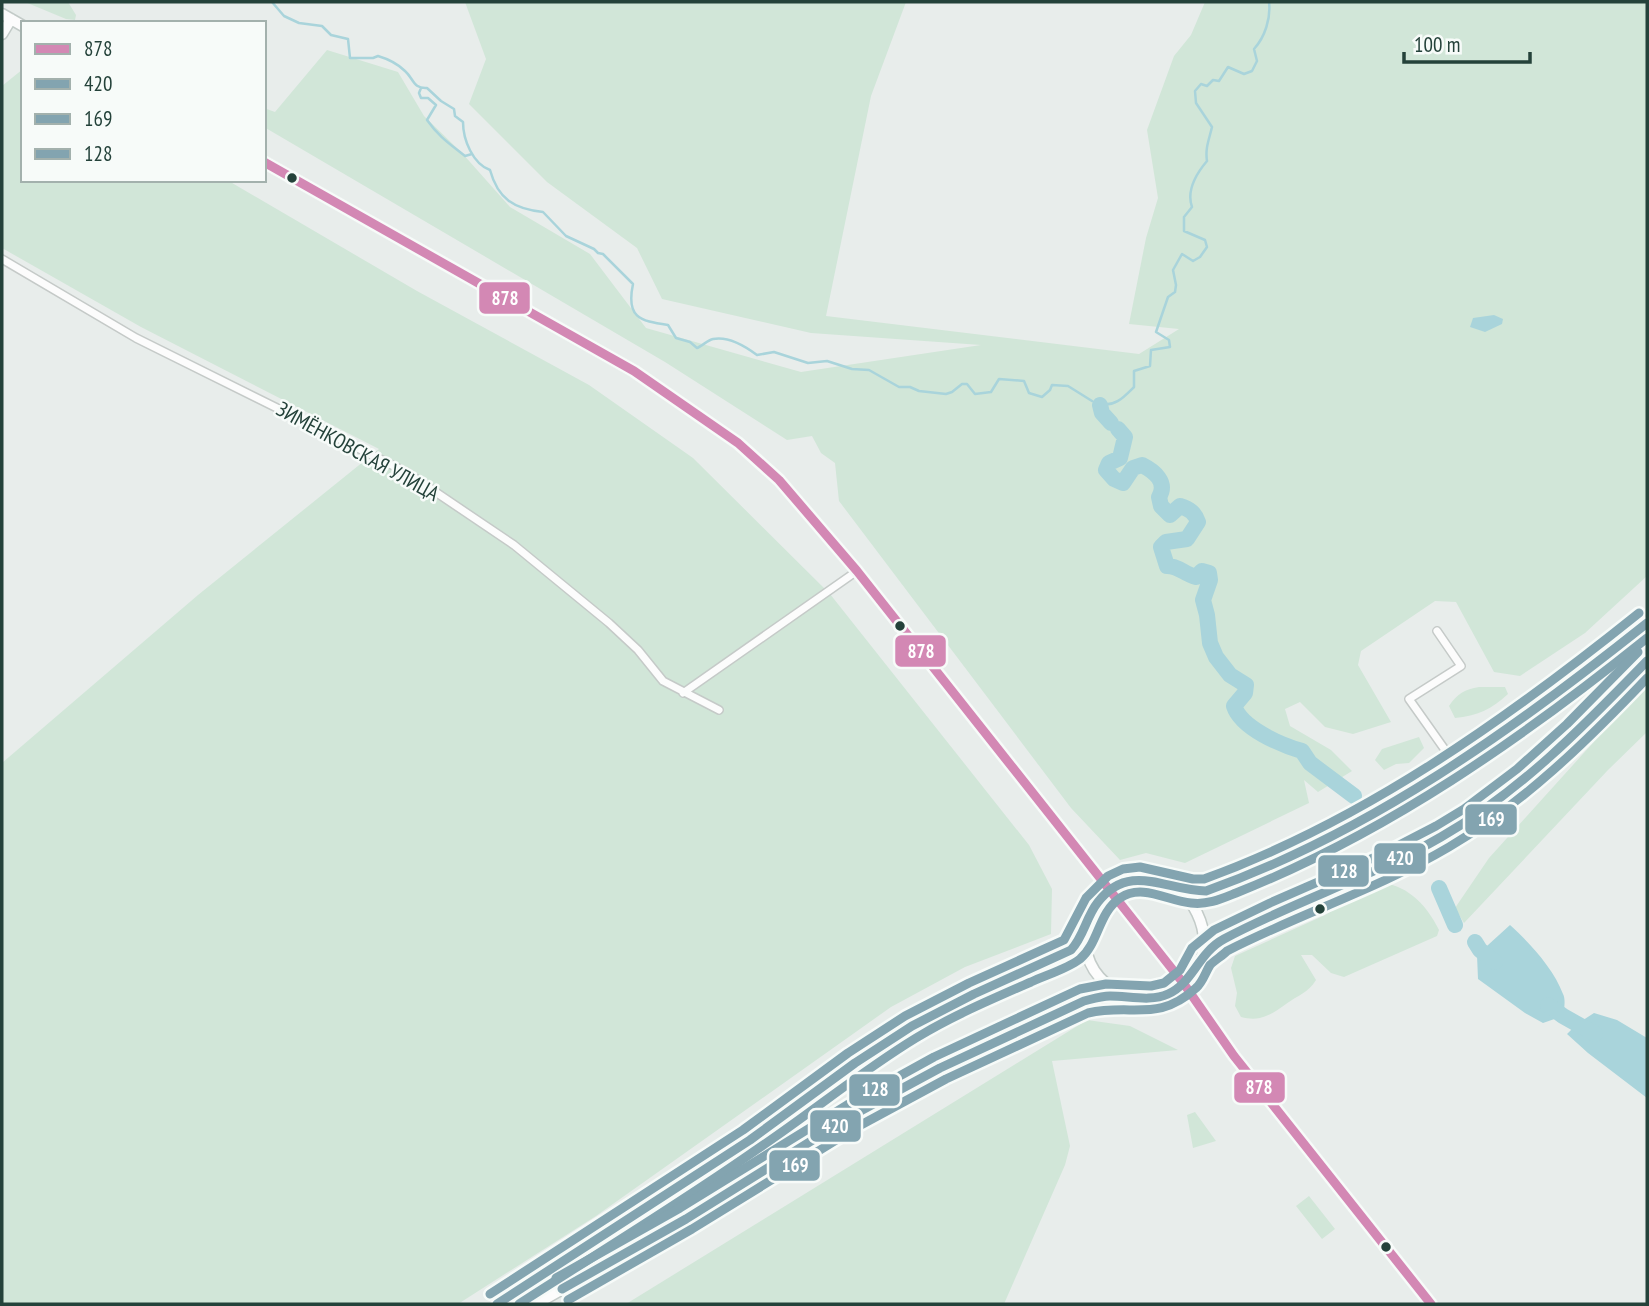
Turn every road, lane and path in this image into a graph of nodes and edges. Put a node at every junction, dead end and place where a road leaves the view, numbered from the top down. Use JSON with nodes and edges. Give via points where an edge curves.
{"nodes":[{"id":1,"x":6,"y":16,"type":"edge"},
{"id":2,"x":2,"y":34,"type":"edge"},
{"id":3,"x":266,"y":163,"type":"edge"},
{"id":4,"x":2,"y":259,"type":"edge"},
{"id":5,"x":857,"y":571,"type":"junction"},
{"id":6,"x":1647,"y":623,"type":"edge"},
{"id":7,"x":1437,"y":631,"type":"dead end"},
{"id":8,"x":1647,"y":661,"type":"edge"},
{"id":9,"x":682,"y":693,"type":"junction"},
{"id":10,"x":719,"y":710,"type":"dead end"},
{"id":11,"x":1455,"y":764,"type":"junction"},
{"id":12,"x":1178,"y":890,"type":"junction"},
{"id":13,"x":1109,"y":891,"type":"junction"},
{"id":14,"x":1086,"y":928,"type":"junction"},
{"id":15,"x":1201,"y":957,"type":"junction"},
{"id":16,"x":1184,"y":984,"type":"junction"},
{"id":17,"x":1126,"y":996,"type":"junction"},
{"id":18,"x":497,"y":1304,"type":"edge"},
{"id":19,"x":536,"y":1304,"type":"edge"},
{"id":20,"x":1431,"y":1304,"type":"edge"}],
"edges":[{"from":1,"to":2,"type":"main road"},
{"from":3,"to":5,"type":"main road","via":[[543,318],[689,407],[779,480]]},
{"from":4,"to":9,"type":"street","name":"ЗИМЁНКОВСКАЯ УЛИЦА","via":[[136,338],[406,472],[514,545],[609,622],[663,681]]},
{"from":5,"to":9,"type":"street"},
{"from":5,"to":13,"type":"main road"},
{"from":6,"to":11,"type":"main road","via":[[1578,679]]},
{"from":7,"to":11,"type":"street","via":[[1461,666],[1409,699]]},
{"from":8,"to":15,"type":"main road","via":[[1533,773],[1489,807],[1381,868],[1232,934]]},
{"from":9,"to":10,"type":"street","name":"ЗИМЁНКОВСКАЯ УЛИЦА"},
{"from":11,"to":12,"type":"main road","via":[[1351,826],[1294,853],[1206,891]]},
{"from":12,"to":13,"type":"main road","via":[[1148,880],[1123,883]]},
{"from":12,"to":15,"type":"main road","via":[[1200,916],[1204,933]]},
{"from":13,"to":14,"type":"main road","via":[[1094,907]]},
{"from":13,"to":16,"type":"main road"},
{"from":14,"to":17,"type":"main road","via":[[1085,945],[1093,970]]},
{"from":14,"to":18,"type":"main road","via":[[1071,950],[912,1026],[750,1140]]},
{"from":15,"to":16,"type":"main road"},
{"from":16,"to":17,"type":"main road","via":[[1152,998]]},
{"from":16,"to":20,"type":"main road","via":[[1234,1056]]},
{"from":17,"to":19,"type":"main road","via":[[1084,1001],[940,1068]]}]}
